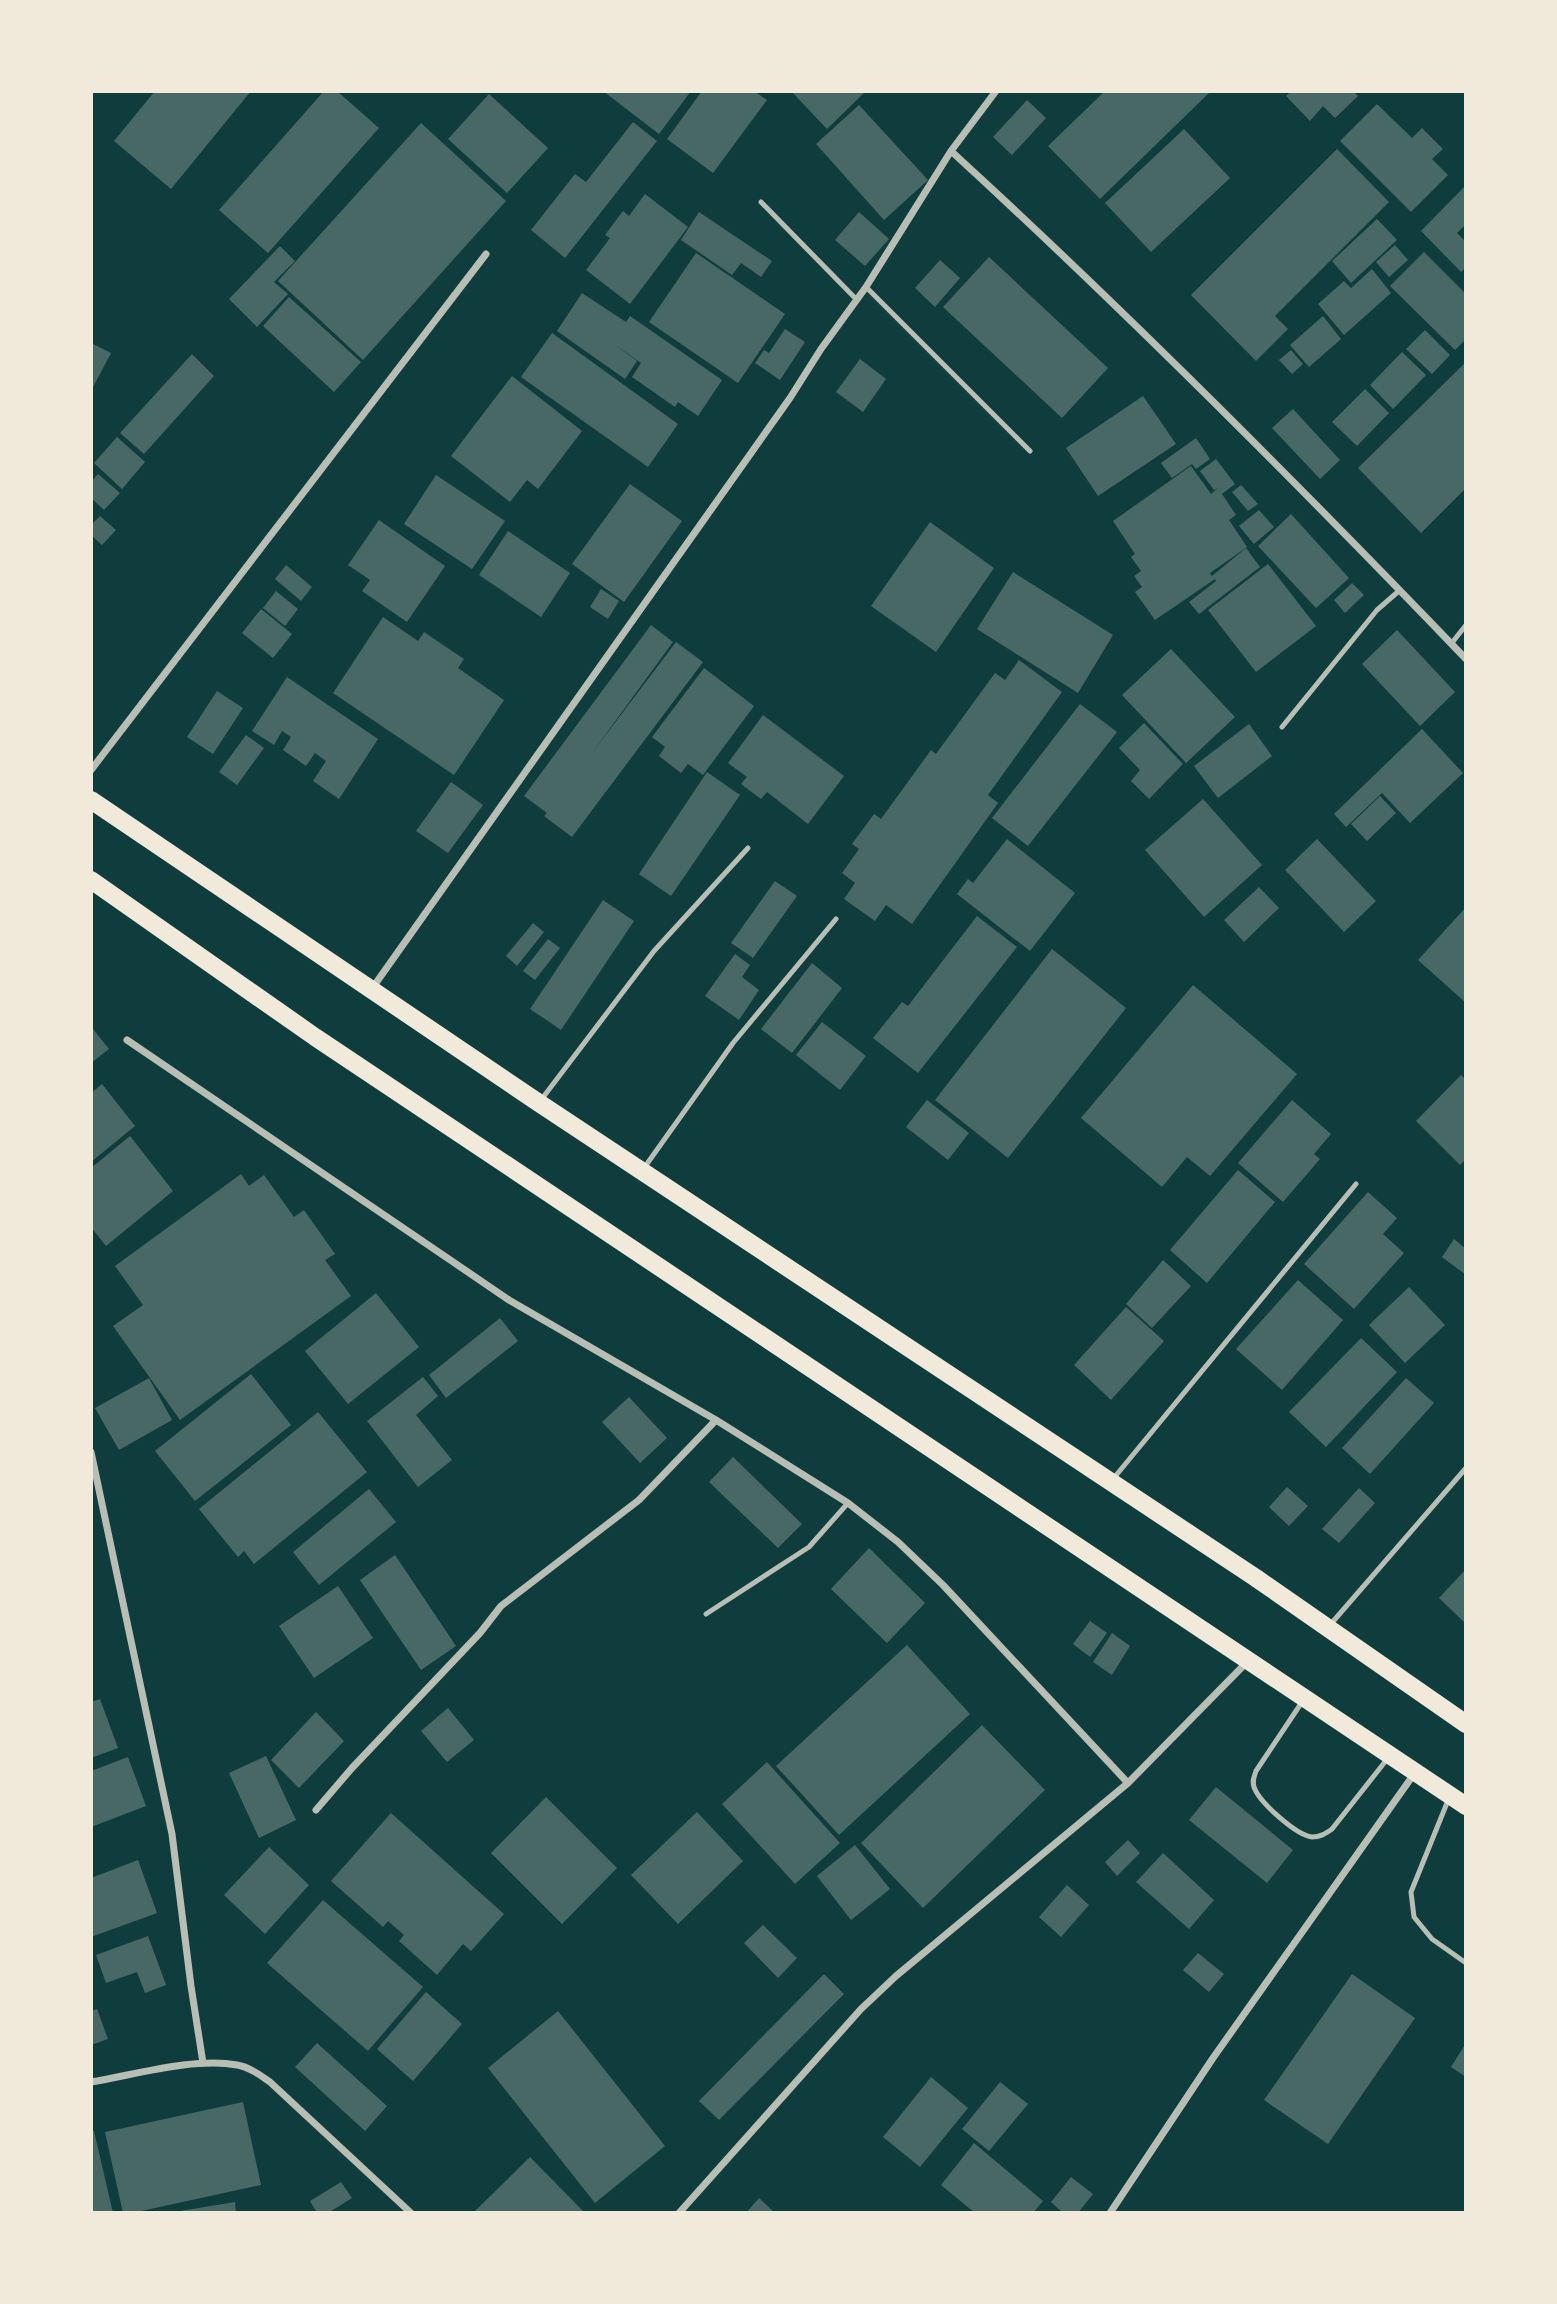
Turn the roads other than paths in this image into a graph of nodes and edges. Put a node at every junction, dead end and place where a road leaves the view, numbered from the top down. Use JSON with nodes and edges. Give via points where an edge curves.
{"nodes":[{"id":1,"x":996,"y":91,"type":"edge"},
{"id":2,"x":951,"y":151,"type":"junction"},
{"id":3,"x":761,"y":202,"type":"dead end"},
{"id":4,"x":486,"y":254,"type":"dead end"},
{"id":5,"x":866,"y":287,"type":"junction"},
{"id":6,"x":857,"y":300,"type":"junction"},
{"id":7,"x":1030,"y":451,"type":"dead end"},
{"id":8,"x":1400,"y":590,"type":"junction"},
{"id":9,"x":1466,"y":625,"type":"edge"},
{"id":10,"x":1451,"y":644,"type":"junction"},
{"id":11,"x":1466,"y":659,"type":"edge"},
{"id":12,"x":1282,"y":727,"type":"dead end"},
{"id":13,"x":91,"y":769,"type":"edge"},
{"id":14,"x":91,"y":800,"type":"edge"},
{"id":15,"x":748,"y":848,"type":"dead end"},
{"id":16,"x":91,"y":880,"type":"edge"},
{"id":17,"x":836,"y":919,"type":"dead end"},
{"id":18,"x":370,"y":990,"type":"junction"},
{"id":19,"x":127,"y":1040,"type":"dead end"},
{"id":20,"x":539,"y":1103,"type":"junction"},
{"id":21,"x":642,"y":1171,"type":"junction"},
{"id":22,"x":1356,"y":1184,"type":"dead end"},
{"id":23,"x":716,"y":1420,"type":"junction"},
{"id":24,"x":91,"y":1452,"type":"edge"},
{"id":25,"x":1466,"y":1468,"type":"edge"},
{"id":26,"x":1111,"y":1481,"type":"junction"},
{"id":27,"x":848,"y":1503,"type":"junction"},
{"id":28,"x":706,"y":1614,"type":"dead end"},
{"id":29,"x":1328,"y":1628,"type":"junction"},
{"id":30,"x":1248,"y":1661,"type":"junction"},
{"id":31,"x":1304,"y":1699,"type":"junction"},
{"id":32,"x":1466,"y":1724,"type":"edge"},
{"id":33,"x":1389,"y":1756,"type":"junction"},
{"id":34,"x":1415,"y":1773,"type":"junction"},
{"id":35,"x":1128,"y":1783,"type":"junction"},
{"id":36,"x":1450,"y":1796,"type":"junction"},
{"id":37,"x":1466,"y":1806,"type":"edge"},
{"id":38,"x":316,"y":1810,"type":"dead end"},
{"id":39,"x":1466,"y":1963,"type":"edge"},
{"id":40,"x":203,"y":2063,"type":"junction"},
{"id":41,"x":91,"y":2082,"type":"edge"},
{"id":42,"x":411,"y":2213,"type":"edge"},
{"id":43,"x":679,"y":2213,"type":"edge"},
{"id":44,"x":1110,"y":2213,"type":"edge"}],
"edges":[{"from":1,"to":2,"type":"street"},
{"from":2,"to":5,"type":"street"},
{"from":2,"to":8,"type":"street","via":[[1075,264]]},
{"from":3,"to":6,"type":"lane"},
{"from":4,"to":13,"type":"street"},
{"from":5,"to":6,"type":"street"},
{"from":5,"to":7,"type":"lane"},
{"from":6,"to":18,"type":"street"},
{"from":8,"to":10,"type":"street"},
{"from":8,"to":12,"type":"lane","via":[[1377,610]]},
{"from":9,"to":10,"type":"lane"},
{"from":10,"to":11,"type":"street"},
{"from":14,"to":18,"type":"main road"},
{"from":15,"to":20,"type":"lane","via":[[654,951]]},
{"from":16,"to":30,"type":"main road","via":[[327,1045]]},
{"from":17,"to":21,"type":"lane","via":[[733,1043]]},
{"from":18,"to":20,"type":"main road"},
{"from":19,"to":23,"type":"street","via":[[509,1300]]},
{"from":20,"to":21,"type":"main road"},
{"from":21,"to":26,"type":"main road"},
{"from":22,"to":26,"type":"lane"},
{"from":23,"to":27,"type":"street"},
{"from":23,"to":38,"type":"street","via":[[639,1500],[501,1606]]},
{"from":24,"to":40,"type":"street","via":[[172,1833]]},
{"from":25,"to":29,"type":"lane"},
{"from":26,"to":29,"type":"main road"},
{"from":27,"to":28,"type":"lane","via":[[809,1547]]},
{"from":27,"to":35,"type":"street","via":[[943,1585]]},
{"from":29,"to":32,"type":"main road"},
{"from":30,"to":31,"type":"main road"},
{"from":30,"to":35,"type":"street"},
{"from":31,"to":33,"type":"main road"},
{"from":31,"to":33,"type":"lane","via":[[1256,1771],[1253,1784],[1259,1797],[1299,1834],[1322,1836],[1332,1829]]},
{"from":33,"to":34,"type":"main road"},
{"from":34,"to":36,"type":"main road"},
{"from":34,"to":44,"type":"street","via":[[1213,2058]]},
{"from":35,"to":43,"type":"street","via":[[878,1992]]},
{"from":36,"to":37,"type":"main road"},
{"from":36,"to":39,"type":"lane","via":[[1411,1892],[1414,1917],[1432,1939]]},
{"from":40,"to":41,"type":"street"},
{"from":40,"to":42,"type":"street","via":[[239,2065],[257,2072]]}]}
